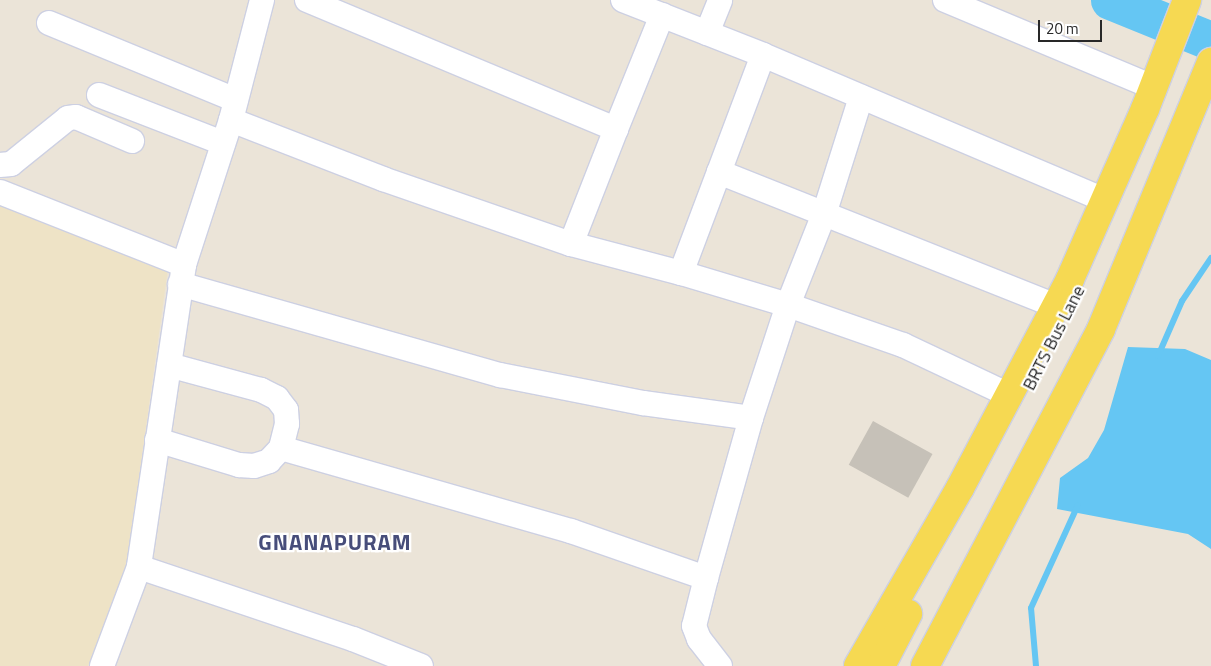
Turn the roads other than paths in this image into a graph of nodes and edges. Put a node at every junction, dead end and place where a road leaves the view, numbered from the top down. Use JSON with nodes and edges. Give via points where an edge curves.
{"nodes":[{"id":1,"x":262,"y":0,"type":"edge"},
{"id":2,"x":307,"y":0,"type":"edge"},
{"id":3,"x":624,"y":0,"type":"edge"},
{"id":4,"x":720,"y":0,"type":"edge"},
{"id":5,"x":945,"y":0,"type":"edge"},
{"id":6,"x":1192,"y":3,"type":"edge"},
{"id":7,"x":662,"y":15,"type":"junction"},
{"id":8,"x":49,"y":22,"type":"dead end"},
{"id":9,"x":707,"y":33,"type":"junction"},
{"id":10,"x":763,"y":55,"type":"junction"},
{"id":11,"x":1195,"y":55,"type":"edge"},
{"id":12,"x":1154,"y":87,"type":"junction"},
{"id":13,"x":99,"y":96,"type":"dead end"},
{"id":14,"x":861,"y":97,"type":"junction"},
{"id":15,"x":233,"y":110,"type":"junction"},
{"id":16,"x":616,"y":129,"type":"junction"},
{"id":17,"x":132,"y":140,"type":"dead end"},
{"id":18,"x":223,"y":144,"type":"junction"},
{"id":19,"x":0,"y":165,"type":"edge"},
{"id":20,"x":719,"y":172,"type":"junction"},
{"id":21,"x":0,"y":192,"type":"edge"},
{"id":22,"x":1105,"y":200,"type":"junction"},
{"id":23,"x":824,"y":214,"type":"junction"},
{"id":24,"x":571,"y":244,"type":"junction"},
{"id":25,"x":681,"y":273,"type":"junction"},
{"id":26,"x":182,"y":274,"type":"junction"},
{"id":27,"x":788,"y":305,"type":"junction"},
{"id":28,"x":1056,"y":306,"type":"junction"},
{"id":29,"x":169,"y":365,"type":"junction"},
{"id":30,"x":1009,"y":395,"type":"junction"},
{"id":31,"x":751,"y":418,"type":"junction"},
{"id":32,"x":157,"y":440,"type":"junction"},
{"id":33,"x":281,"y":448,"type":"junction"},
{"id":34,"x":139,"y":567,"type":"junction"},
{"id":35,"x":706,"y":578,"type":"junction"},
{"id":36,"x":102,"y":666,"type":"edge"},
{"id":37,"x":421,"y":666,"type":"edge"},
{"id":38,"x":720,"y":666,"type":"edge"},
{"id":39,"x":858,"y":666,"type":"edge"},
{"id":40,"x":881,"y":666,"type":"edge"},
{"id":41,"x":925,"y":666,"type":"edge"}],
"edges":[{"from":1,"to":15,"type":"street"},
{"from":2,"to":16,"type":"street"},
{"from":3,"to":7,"type":"street"},
{"from":4,"to":9,"type":"street"},
{"from":5,"to":12,"type":"street"},
{"from":6,"to":11,"type":"main road"},
{"from":7,"to":9,"type":"street"},
{"from":7,"to":16,"type":"street"},
{"from":8,"to":15,"type":"street"},
{"from":9,"to":10,"type":"street"},
{"from":10,"to":14,"type":"street"},
{"from":10,"to":20,"type":"street"},
{"from":11,"to":12,"type":"main road"},
{"from":11,"to":40,"type":"main road","name":"BRTS Bus Lane","via":[[1123,206]]},
{"from":11,"to":41,"type":"main road","via":[[1101,329]]},
{"from":12,"to":22,"type":"main road"},
{"from":13,"to":18,"type":"street"},
{"from":14,"to":22,"type":"street"},
{"from":14,"to":23,"type":"street"},
{"from":15,"to":18,"type":"street"},
{"from":15,"to":24,"type":"street","via":[[383,179]]},
{"from":16,"to":24,"type":"street"},
{"from":17,"to":19,"type":"street","via":[[76,118],[68,118],[11,164]]},
{"from":18,"to":26,"type":"street"},
{"from":20,"to":23,"type":"street"},
{"from":20,"to":25,"type":"street"},
{"from":21,"to":26,"type":"street"},
{"from":22,"to":28,"type":"main road"},
{"from":23,"to":27,"type":"street"},
{"from":23,"to":28,"type":"street"},
{"from":24,"to":25,"type":"street"},
{"from":25,"to":27,"type":"street"},
{"from":26,"to":29,"type":"street"},
{"from":26,"to":31,"type":"street","via":[[500,375],[643,403]]},
{"from":27,"to":30,"type":"street","via":[[895,341]]},
{"from":27,"to":31,"type":"street"},
{"from":28,"to":30,"type":"main road"},
{"from":29,"to":32,"type":"street"},
{"from":29,"to":33,"type":"street","via":[[261,390],[277,398],[286,410],[287,424]]},
{"from":30,"to":39,"type":"main road"},
{"from":31,"to":35,"type":"street"},
{"from":32,"to":33,"type":"street","via":[[239,465],[254,466],[269,461]]},
{"from":32,"to":34,"type":"street"},
{"from":33,"to":35,"type":"street","via":[[571,531]]},
{"from":34,"to":36,"type":"street"},
{"from":34,"to":37,"type":"street","via":[[353,639]]},
{"from":35,"to":38,"type":"street","via":[[694,626],[698,639]]}]}
